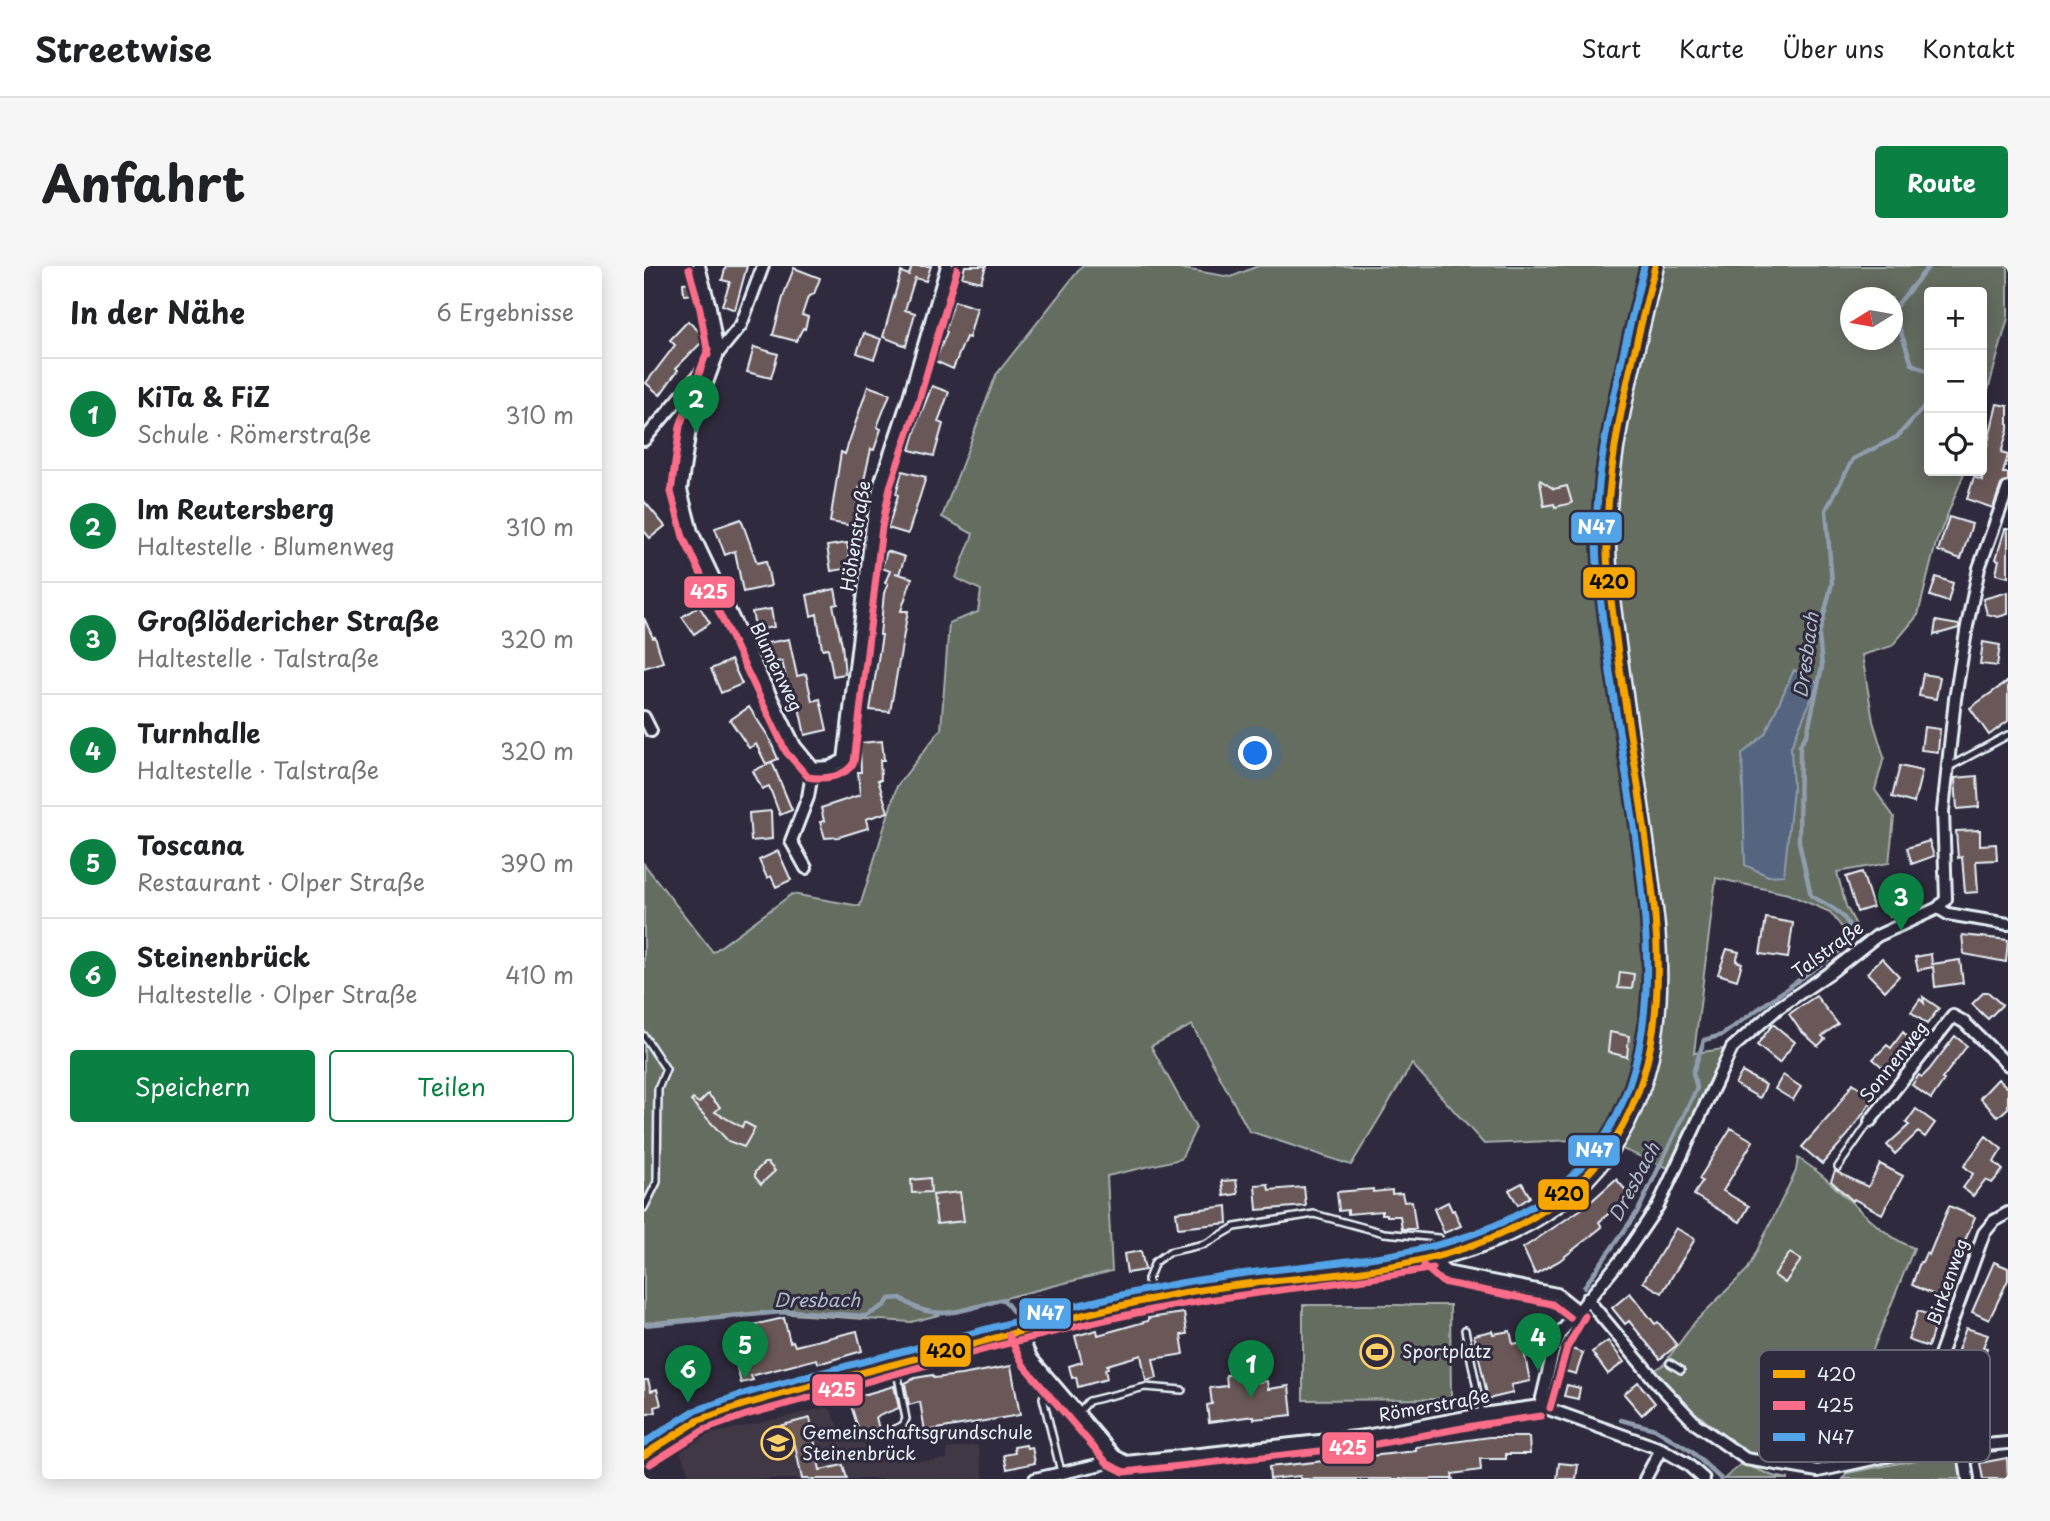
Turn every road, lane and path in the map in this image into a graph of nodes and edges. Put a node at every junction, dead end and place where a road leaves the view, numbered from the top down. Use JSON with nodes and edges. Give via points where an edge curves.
{"nodes":[{"id":1,"x":699,"y":266,"type":"edge"},
{"id":2,"x":763,"y":266,"type":"edge"},
{"id":3,"x":947,"y":266,"type":"edge"},
{"id":4,"x":1655,"y":266,"type":"edge"},
{"id":5,"x":718,"y":353,"type":"junction"},
{"id":6,"x":644,"y":440,"type":"edge"},
{"id":7,"x":2008,"y":488,"type":"edge"},
{"id":8,"x":644,"y":717,"type":"edge"},
{"id":9,"x":651,"y":732,"type":"dead end"},
{"id":10,"x":2008,"y":735,"type":"edge"},
{"id":11,"x":1948,"y":767,"type":"junction"},
{"id":12,"x":813,"y":768,"type":"junction"},
{"id":13,"x":806,"y":868,"type":"dead end"},
{"id":14,"x":1938,"y":908,"type":"junction"},
{"id":15,"x":2008,"y":924,"type":"edge"},
{"id":16,"x":644,"y":1036,"type":"edge"},
{"id":17,"x":2008,"y":1065,"type":"edge"},
{"id":18,"x":1870,"y":1121,"type":"joint"},
{"id":19,"x":1838,"y":1167,"type":"dead end"},
{"id":20,"x":644,"y":1208,"type":"edge"},
{"id":21,"x":2008,"y":1213,"type":"edge"},
{"id":22,"x":1453,"y":1252,"type":"junction"},
{"id":23,"x":1431,"y":1258,"type":"junction"},
{"id":24,"x":1587,"y":1299,"type":"junction"},
{"id":25,"x":1149,"y":1300,"type":"junction"},
{"id":26,"x":1577,"y":1310,"type":"junction"},
{"id":27,"x":1465,"y":1330,"type":"dead end"},
{"id":28,"x":1018,"y":1331,"type":"junction"},
{"id":29,"x":1942,"y":1350,"type":"edge"},
{"id":30,"x":896,"y":1363,"type":"junction"},
{"id":31,"x":1670,"y":1363,"type":"dead end"},
{"id":32,"x":1681,"y":1370,"type":"dead end"},
{"id":33,"x":1049,"y":1381,"type":"junction"},
{"id":34,"x":1182,"y":1390,"type":"dead end"},
{"id":35,"x":1540,"y":1406,"type":"junction"},
{"id":36,"x":1078,"y":1413,"type":"junction"},
{"id":37,"x":1482,"y":1415,"type":"junction"},
{"id":38,"x":888,"y":1433,"type":"dead end"},
{"id":39,"x":2008,"y":1443,"type":"edge"},
{"id":40,"x":1990,"y":1444,"type":"edge"},
{"id":41,"x":1661,"y":1449,"type":"junction"},
{"id":42,"x":644,"y":1455,"type":"edge"},
{"id":43,"x":1115,"y":1456,"type":"junction"},
{"id":44,"x":1759,"y":1461,"type":"edge"},
{"id":45,"x":1763,"y":1462,"type":"edge"},
{"id":46,"x":1862,"y":1462,"type":"edge"},
{"id":47,"x":1061,"y":1472,"type":"junction"},
{"id":48,"x":1035,"y":1479,"type":"edge"},
{"id":49,"x":1645,"y":1479,"type":"edge"},
{"id":50,"x":1704,"y":1479,"type":"edge"}],
"edges":[{"from":1,"to":5,"type":"street"},
{"from":2,"to":5,"type":"street","name":"Blumenweg","via":[[741,325]]},
{"from":3,"to":12,"type":"street","name":"Höhenstraße","via":[[880,484],[844,760]]},
{"from":4,"to":22,"type":"main road","via":[[1622,409],[1607,528],[1609,590],[1655,916],[1656,1028],[1629,1122],[1581,1185],[1517,1228]]},
{"from":5,"to":6,"type":"street"},
{"from":5,"to":12,"type":"street","name":"Blumenweg","via":[[690,429],[681,490],[692,532],[738,629],[795,746]]},
{"from":7,"to":11,"type":"street","via":[[1979,568],[1966,625]]},
{"from":8,"to":9,"type":"street"},
{"from":10,"to":11,"type":"lane"},
{"from":11,"to":14,"type":"street","via":[[1943,811],[1947,893]]},
{"from":12,"to":13,"type":"street","via":[[808,797],[791,841]]},
{"from":14,"to":15,"type":"street","via":[[1948,914]]},
{"from":14,"to":24,"type":"street","name":"Talstraße","via":[[1877,936],[1778,1008],[1732,1048],[1658,1206]]},
{"from":16,"to":20,"type":"lane","via":[[666,1069],[658,1089],[657,1182]]},
{"from":17,"to":18,"type":"street","name":"Sonnenweg","via":[[1953,1016]]},
{"from":18,"to":19,"type":"lane"},
{"from":21,"to":29,"type":"street","name":"Birkenweg","via":[[1984,1233]]},
{"from":22,"to":23,"type":"main road"},
{"from":22,"to":25,"type":"lane","via":[[1439,1238],[1384,1233],[1314,1214],[1235,1227],[1205,1244],[1169,1252],[1154,1262],[1148,1279]]},
{"from":23,"to":25,"type":"main road"},
{"from":23,"to":26,"type":"street","via":[[1446,1272],[1557,1294]]},
{"from":24,"to":26,"type":"street","name":"Talstraße"},
{"from":24,"to":44,"type":"street","via":[[1696,1424],[1746,1459]]},
{"from":25,"to":28,"type":"main road"},
{"from":26,"to":35,"type":"street","name":"Talstraße","via":[[1553,1352]]},
{"from":27,"to":37,"type":"lane"},
{"from":28,"to":30,"type":"main road"},
{"from":28,"to":33,"type":"street"},
{"from":30,"to":38,"type":"lane","via":[[906,1419]]},
{"from":30,"to":42,"type":"main road","via":[[699,1420]]},
{"from":31,"to":32,"type":"lane"},
{"from":33,"to":36,"type":"street"},
{"from":33,"to":47,"type":"lane","via":[[1043,1398]]},
{"from":34,"to":36,"type":"lane","via":[[1145,1387],[1089,1401]]},
{"from":35,"to":37,"type":"street","name":"Römerstraße"},
{"from":35,"to":41,"type":"street","name":"Römerstraße"},
{"from":36,"to":43,"type":"street"},
{"from":37,"to":43,"type":"street","name":"Römerstraße","via":[[1365,1436],[1139,1463]]},
{"from":39,"to":40,"type":"street"},
{"from":41,"to":49,"type":"street"},
{"from":41,"to":50,"type":"street","name":"Römerstraße"},
{"from":43,"to":47,"type":"street","name":"Römerstraße","via":[[1102,1464]]},
{"from":45,"to":46,"type":"street","via":[[1818,1472]]},
{"from":47,"to":48,"type":"street","name":"Römerstraße"}]}
